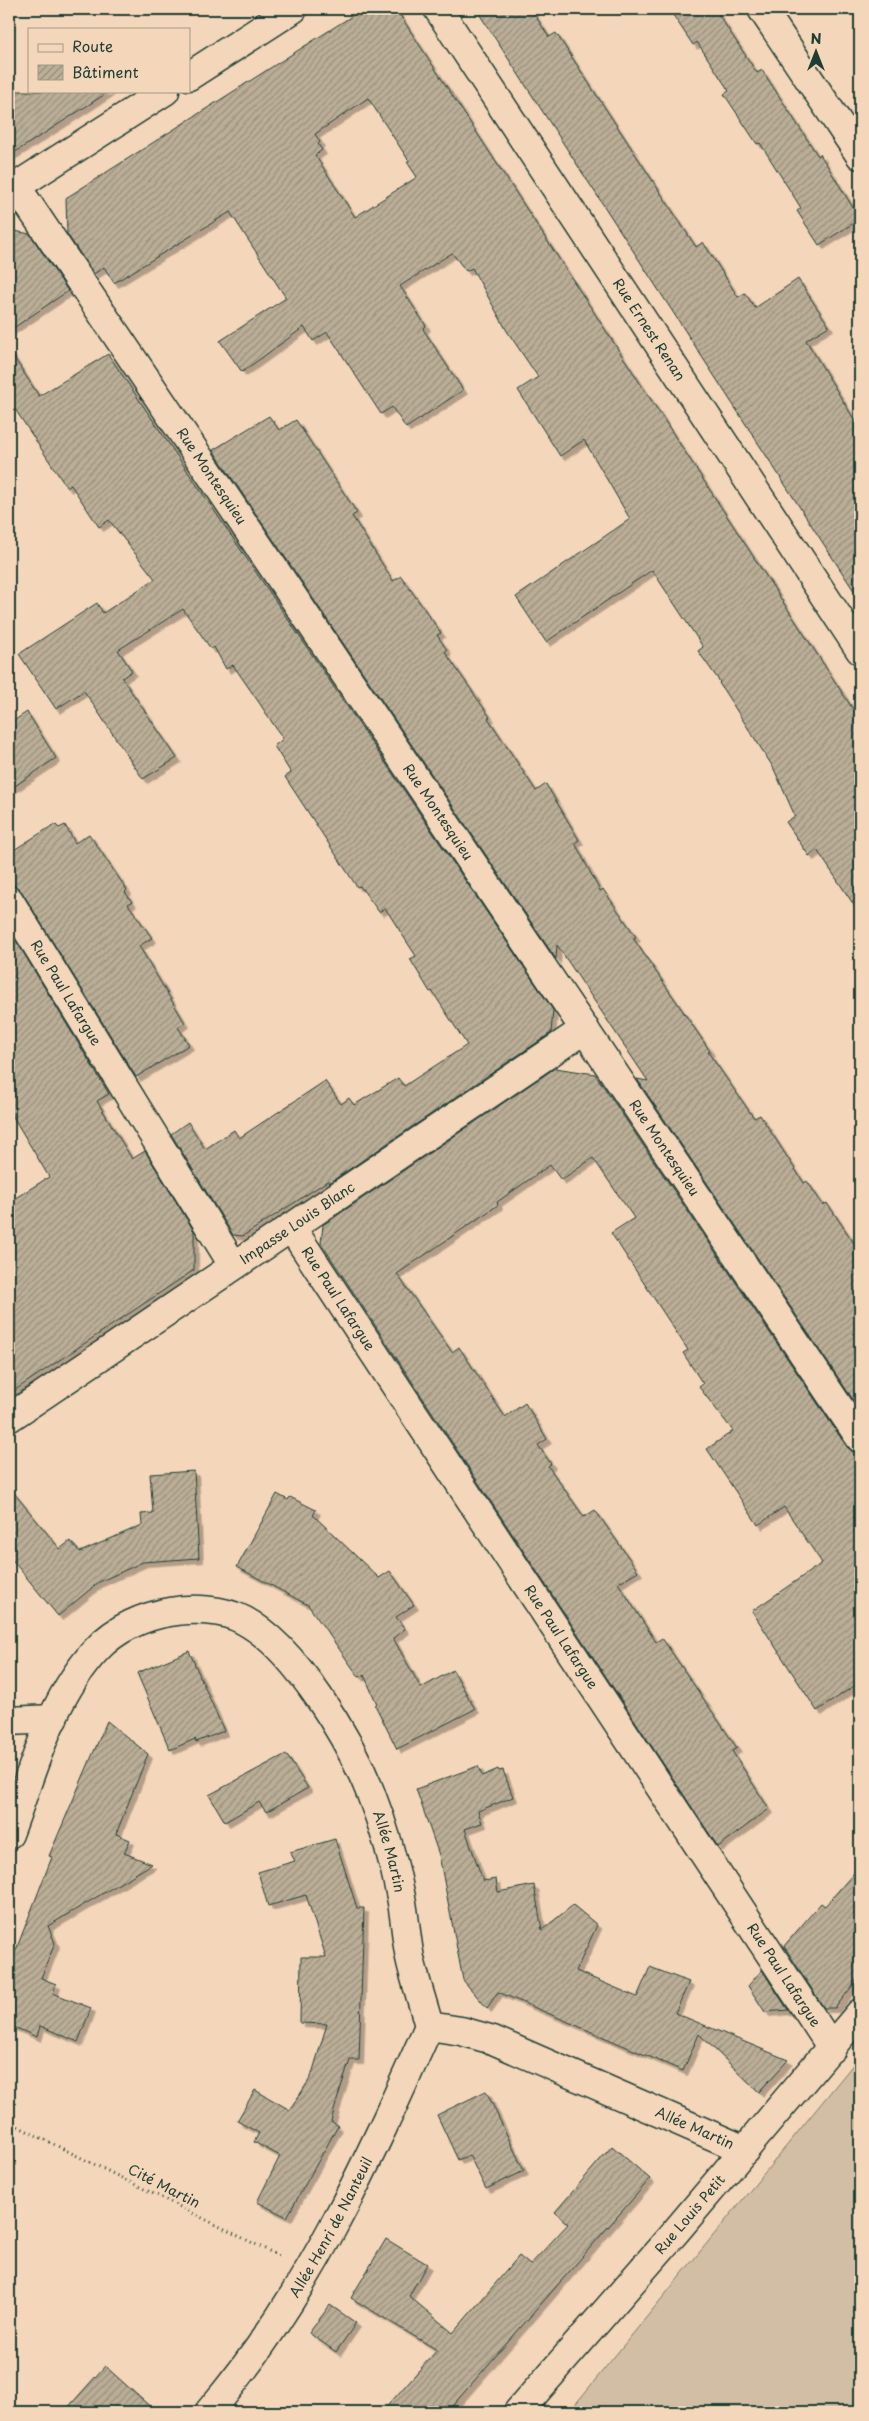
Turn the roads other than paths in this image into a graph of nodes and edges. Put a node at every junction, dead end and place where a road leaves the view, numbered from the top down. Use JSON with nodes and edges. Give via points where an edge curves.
{"nodes":[{"id":1,"x":293,"y":9,"type":"edge"},
{"id":2,"x":438,"y":9,"type":"edge"},
{"id":3,"x":762,"y":9,"type":"edge"},
{"id":4,"x":190,"y":75,"type":"edge"},
{"id":5,"x":163,"y":92,"type":"edge"},
{"id":6,"x":860,"y":154,"type":"edge"},
{"id":7,"x":13,"y":189,"type":"edge"},
{"id":8,"x":856,"y":633,"type":"edge"},
{"id":9,"x":9,"y":900,"type":"edge"},
{"id":10,"x":585,"y":1030,"type":"junction"},
{"id":11,"x":291,"y":1227,"type":"junction"},
{"id":12,"x":233,"y":1265,"type":"junction"},
{"id":13,"x":9,"y":1418,"type":"edge"},
{"id":14,"x":860,"y":1438,"type":"edge"},
{"id":15,"x":53,"y":1719,"type":"junction"},
{"id":16,"x":9,"y":1721,"type":"edge"},
{"id":17,"x":9,"y":1834,"type":"edge"},
{"id":18,"x":860,"y":2013,"type":"edge"},
{"id":19,"x":429,"y":2026,"type":"junction"},
{"id":20,"x":832,"y":2048,"type":"junction"},
{"id":21,"x":745,"y":2150,"type":"junction"},
{"id":22,"x":209,"y":2412,"type":"edge"},
{"id":23,"x":518,"y":2412,"type":"edge"}],
"edges":[{"from":1,"to":4,"type":"street"},
{"from":2,"to":8,"type":"street","name":"Rue Ernest Renan"},
{"from":3,"to":6,"type":"street"},
{"from":5,"to":7,"type":"street"},
{"from":7,"to":10,"type":"street","name":"Rue Montesquieu"},
{"from":9,"to":12,"type":"street","name":"Rue Paul Lafargue"},
{"from":10,"to":11,"type":"street","name":"Impasse Louis Blanc"},
{"from":10,"to":14,"type":"street","name":"Rue Montesquieu"},
{"from":11,"to":12,"type":"street","name":"Impasse Louis Blanc"},
{"from":11,"to":20,"type":"street","name":"Rue Paul Lafargue"},
{"from":12,"to":13,"type":"street","name":"Impasse Louis Blanc"},
{"from":15,"to":16,"type":"street"},
{"from":15,"to":17,"type":"street","name":"Allée Martin"},
{"from":15,"to":19,"type":"street","name":"Allée Martin","via":[[72,1680],[98,1647],[153,1614],[199,1610],[241,1618],[259,1630],[275,1644],[326,1709],[370,1792],[394,1865],[411,1960]]},
{"from":18,"to":20,"type":"street","name":"Rue Louis Petit"},
{"from":19,"to":21,"type":"street","name":"Allée Martin","via":[[493,2040]]},
{"from":19,"to":22,"type":"street","name":"Allée Henri de Nanteuil","via":[[340,2217],[309,2271],[239,2375]]},
{"from":20,"to":21,"type":"street","name":"Rue Louis Petit"},
{"from":21,"to":23,"type":"street","name":"Rue Louis Petit"}]}
